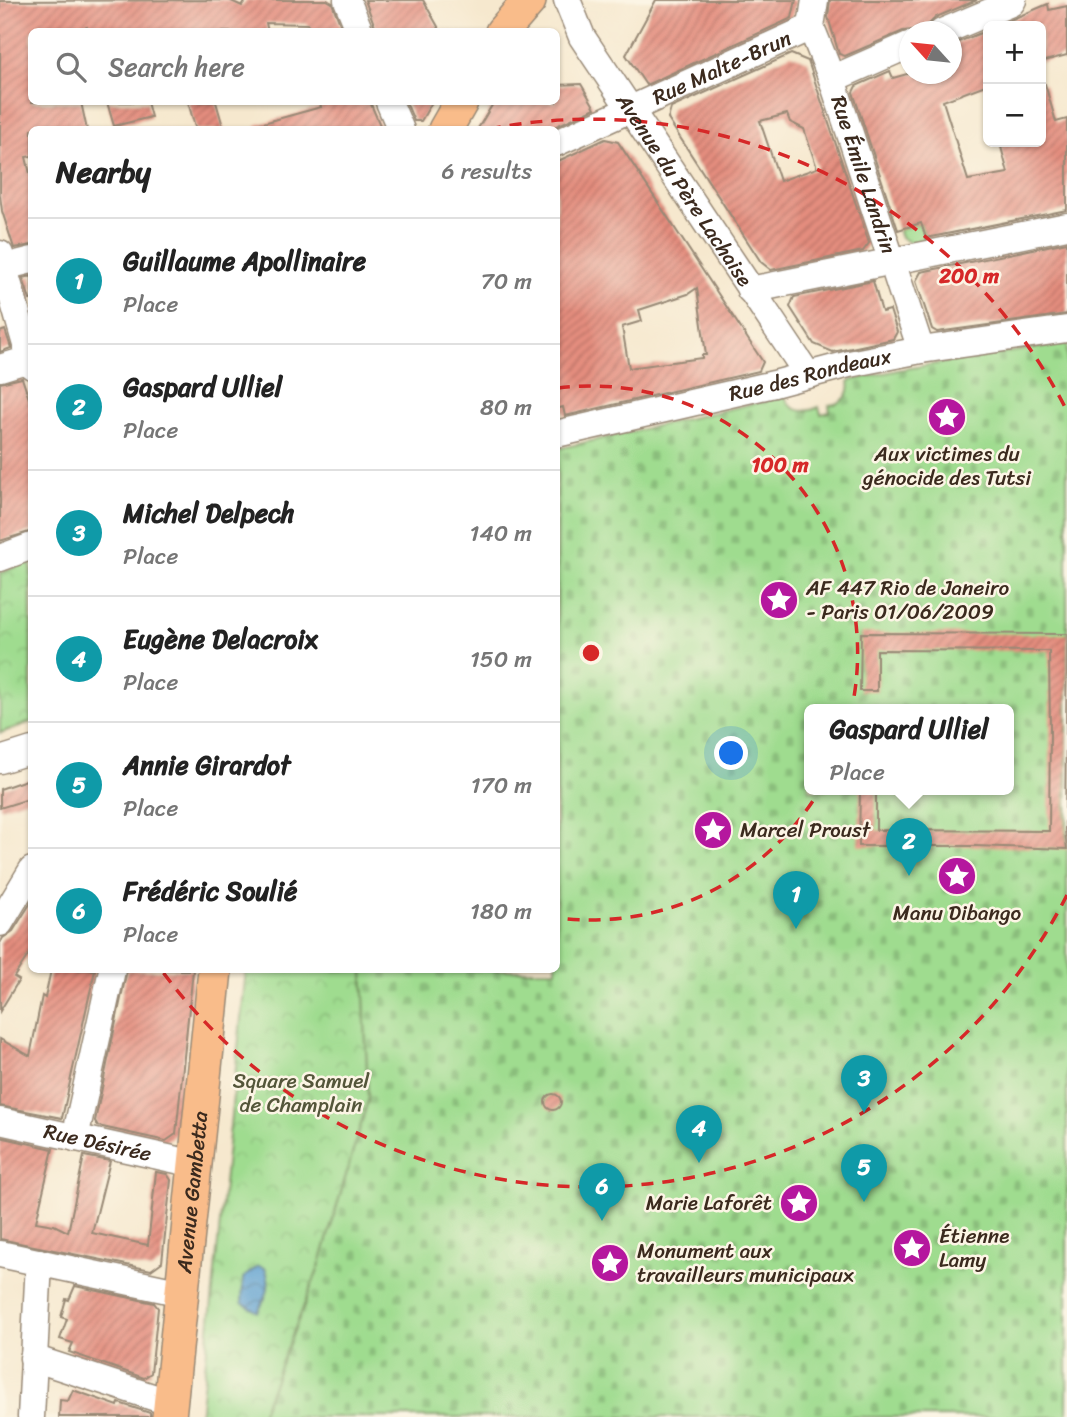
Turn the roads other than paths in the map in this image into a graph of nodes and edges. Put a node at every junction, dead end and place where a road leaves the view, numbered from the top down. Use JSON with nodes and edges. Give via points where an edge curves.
{"nodes":[{"id":1,"x":346,"y":0,"type":"edge"},
{"id":2,"x":528,"y":0,"type":"edge"},
{"id":3,"x":553,"y":0,"type":"edge"},
{"id":4,"x":567,"y":0,"type":"edge"},
{"id":5,"x":815,"y":0,"type":"edge"},
{"id":6,"x":1013,"y":0,"type":"edge"},
{"id":7,"x":962,"y":24,"type":"edge"},
{"id":8,"x":811,"y":27,"type":"junction"},
{"id":9,"x":358,"y":28,"type":"edge"},
{"id":10,"x":505,"y":28,"type":"edge"},
{"id":11,"x":899,"y":49,"type":"edge"},
{"id":12,"x":832,"y":79,"type":"junction"},
{"id":13,"x":390,"y":105,"type":"edge"},
{"id":14,"x":459,"y":105,"type":"edge"},
{"id":15,"x":630,"y":108,"type":"junction"},
{"id":16,"x":399,"y":126,"type":"edge"},
{"id":17,"x":447,"y":126,"type":"edge"},
{"id":18,"x":560,"y":141,"type":"edge"},
{"id":19,"x":1067,"y":226,"type":"edge"},
{"id":20,"x":28,"y":260,"type":"edge"},
{"id":21,"x":2,"y":261,"type":"edge"},
{"id":22,"x":892,"y":262,"type":"junction"},
{"id":23,"x":750,"y":290,"type":"junction"},
{"id":24,"x":1067,"y":329,"type":"edge"},
{"id":25,"x":921,"y":350,"type":"junction"},
{"id":26,"x":28,"y":356,"type":"edge"},
{"id":27,"x":28,"y":363,"type":"edge"},
{"id":28,"x":0,"y":368,"type":"edge"},
{"id":29,"x":808,"y":375,"type":"junction"},
{"id":30,"x":560,"y":433,"type":"edge"},
{"id":31,"x":28,"y":548,"type":"edge"},
{"id":32,"x":0,"y":558,"type":"edge"},
{"id":33,"x":28,"y":751,"type":"edge"},
{"id":34,"x":0,"y":760,"type":"edge"},
{"id":35,"x":28,"y":877,"type":"edge"},
{"id":36,"x":0,"y":923,"type":"edge"},
{"id":37,"x":111,"y":973,"type":"edge"},
{"id":38,"x":215,"y":973,"type":"edge"},
{"id":39,"x":0,"y":1121,"type":"edge"},
{"id":40,"x":75,"y":1138,"type":"junction"},
{"id":41,"x":195,"y":1164,"type":"junction"},
{"id":42,"x":0,"y":1254,"type":"edge"},
{"id":43,"x":39,"y":1262,"type":"junction"},
{"id":44,"x":182,"y":1293,"type":"junction"},
{"id":45,"x":33,"y":1358,"type":"junction"},
{"id":46,"x":170,"y":1410,"type":"edge"},
{"id":47,"x":31,"y":1417,"type":"edge"}],
"edges":[{"from":1,"to":9,"type":"street"},
{"from":2,"to":3,"type":"main road"},
{"from":2,"to":10,"type":"main road"},
{"from":4,"to":15,"type":"street","name":"Avenue du Père Lachaise","via":[[582,37]]},
{"from":5,"to":8,"type":"street"},
{"from":6,"to":7,"type":"street"},
{"from":8,"to":12,"type":"street","name":"Rue Émile Landrin"},
{"from":8,"to":15,"type":"street","name":"Rue Malte-Brun"},
{"from":11,"to":12,"type":"street"},
{"from":12,"to":22,"type":"street","name":"Rue Émile Landrin"},
{"from":13,"to":16,"type":"street"},
{"from":14,"to":17,"type":"main road"},
{"from":15,"to":18,"type":"street","name":"Rue Malte-Brun"},
{"from":15,"to":23,"type":"street","name":"Avenue du Père Lachaise"},
{"from":19,"to":22,"type":"street"},
{"from":20,"to":21,"type":"street"},
{"from":21,"to":26,"type":"street"},
{"from":22,"to":23,"type":"street"},
{"from":22,"to":25,"type":"street","name":"Rue Émile Landrin"},
{"from":23,"to":29,"type":"street","name":"Avenue du Père Lachaise"},
{"from":24,"to":25,"type":"street","name":"Rue des Rondeaux"},
{"from":25,"to":29,"type":"street","name":"Rue des Rondeaux"},
{"from":27,"to":28,"type":"street"},
{"from":29,"to":30,"type":"street","name":"Rue des Rondeaux"},
{"from":31,"to":32,"type":"street"},
{"from":33,"to":34,"type":"street"},
{"from":35,"to":36,"type":"street"},
{"from":37,"to":40,"type":"street"},
{"from":38,"to":41,"type":"main road","name":"Avenue Gambetta"},
{"from":39,"to":40,"type":"street","name":"Rue Désirée"},
{"from":40,"to":41,"type":"street","name":"Rue Désirée"},
{"from":41,"to":44,"type":"main road","name":"Avenue Gambetta"},
{"from":42,"to":43,"type":"street"},
{"from":43,"to":44,"type":"street"},
{"from":43,"to":45,"type":"street"},
{"from":44,"to":46,"type":"main road","name":"Avenue Gambetta"},
{"from":45,"to":46,"type":"street"},
{"from":45,"to":47,"type":"street"}]}
